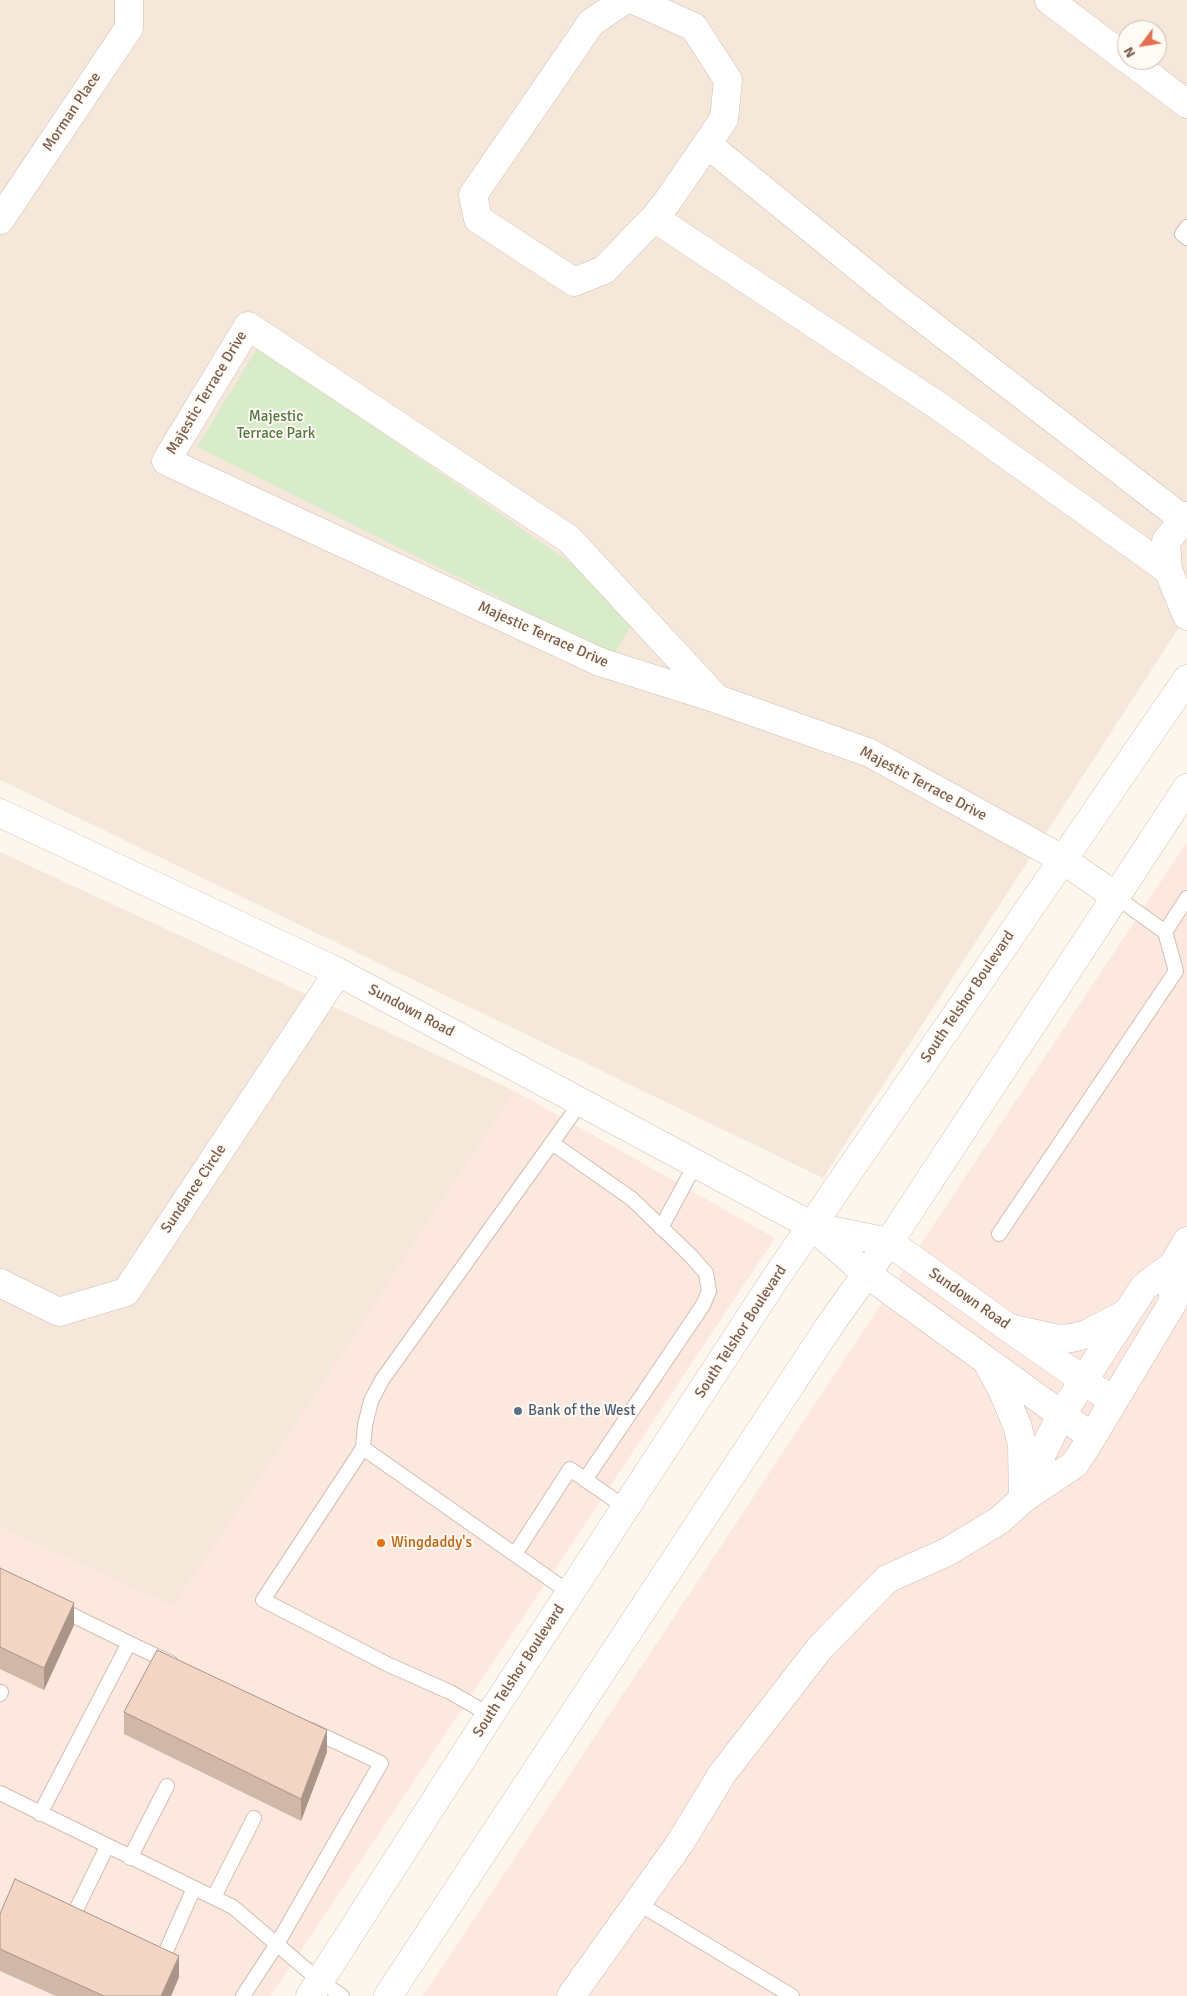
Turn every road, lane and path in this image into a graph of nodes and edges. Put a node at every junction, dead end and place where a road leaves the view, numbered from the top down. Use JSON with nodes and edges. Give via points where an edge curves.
{"nodes":[{"id":1,"x":129,"y":0,"type":"edge"},
{"id":2,"x":624,"y":0,"type":"edge"},
{"id":3,"x":634,"y":0,"type":"edge"},
{"id":4,"x":1049,"y":0,"type":"edge"},
{"id":5,"x":1117,"y":51,"type":"edge"},
{"id":6,"x":1142,"y":70,"type":"edge"},
{"id":7,"x":1187,"y":104,"type":"edge"},
{"id":8,"x":707,"y":144,"type":"junction"},
{"id":9,"x":654,"y":218,"type":"junction"},
{"id":10,"x":0,"y":220,"type":"edge"},
{"id":11,"x":1187,"y":227,"type":"edge"},
{"id":12,"x":1187,"y":238,"type":"edge"},
{"id":13,"x":1185,"y":517,"type":"edge"},
{"id":14,"x":1168,"y":570,"type":"junction"},
{"id":15,"x":1187,"y":616,"type":"edge"},
{"id":16,"x":1187,"y":679,"type":"edge"},
{"id":17,"x":717,"y":699,"type":"junction"},
{"id":18,"x":1187,"y":788,"type":"edge"},
{"id":19,"x":0,"y":812,"type":"edge"},
{"id":20,"x":1062,"y":859,"type":"junction"},
{"id":21,"x":1115,"y":896,"type":"junction"},
{"id":22,"x":1187,"y":898,"type":"edge"},
{"id":23,"x":1165,"y":932,"type":"junction"},
{"id":24,"x":338,"y":972,"type":"junction"},
{"id":25,"x":581,"y":1102,"type":"junction"},
{"id":26,"x":552,"y":1143,"type":"junction"},
{"id":27,"x":696,"y":1163,"type":"junction"},
{"id":28,"x":812,"y":1226,"type":"junction"},
{"id":29,"x":661,"y":1228,"type":"junction"},
{"id":30,"x":999,"y":1234,"type":"dead end"},
{"id":31,"x":1187,"y":1241,"type":"edge"},
{"id":32,"x":889,"y":1242,"type":"junction"},
{"id":33,"x":1173,"y":1265,"type":"junction"},
{"id":34,"x":867,"y":1274,"type":"junction"},
{"id":35,"x":0,"y":1283,"type":"edge"},
{"id":36,"x":1127,"y":1313,"type":"junction"},
{"id":37,"x":1009,"y":1328,"type":"junction"},
{"id":38,"x":985,"y":1359,"type":"junction"},
{"id":39,"x":1083,"y":1380,"type":"junction"},
{"id":40,"x":1113,"y":1402,"type":"junction"},
{"id":41,"x":1062,"y":1414,"type":"junction"},
{"id":42,"x":1092,"y":1437,"type":"junction"},
{"id":43,"x":363,"y":1448,"type":"junction"},
{"id":44,"x":585,"y":1480,"type":"junction"},
{"id":45,"x":1023,"y":1499,"type":"junction"},
{"id":46,"x":626,"y":1508,"type":"junction"},
{"id":47,"x":515,"y":1554,"type":"junction"},
{"id":48,"x":570,"y":1593,"type":"junction"},
{"id":49,"x":43,"y":1601,"type":"edge"},
{"id":50,"x":129,"y":1643,"type":"junction"},
{"id":51,"x":183,"y":1669,"type":"edge"},
{"id":52,"x":490,"y":1715,"type":"junction"},
{"id":53,"x":300,"y":1725,"type":"edge"},
{"id":54,"x":167,"y":1786,"type":"dead end"},
{"id":55,"x":3,"y":1795,"type":"edge"},
{"id":56,"x":0,"y":1810,"type":"edge"},
{"id":57,"x":40,"y":1814,"type":"junction"},
{"id":58,"x":254,"y":1818,"type":"dead end"},
{"id":59,"x":107,"y":1847,"type":"junction"},
{"id":60,"x":130,"y":1858,"type":"junction"},
{"id":61,"x":194,"y":1888,"type":"junction"},
{"id":62,"x":214,"y":1897,"type":"junction"},
{"id":63,"x":636,"y":1902,"type":"junction"},
{"id":64,"x":72,"y":1918,"type":"edge"},
{"id":65,"x":277,"y":1944,"type":"junction"},
{"id":66,"x":163,"y":1958,"type":"edge"},
{"id":67,"x":324,"y":1991,"type":"edge"},
{"id":68,"x":243,"y":1996,"type":"edge"},
{"id":69,"x":388,"y":1996,"type":"edge"},
{"id":70,"x":572,"y":1996,"type":"edge"},
{"id":71,"x":792,"y":1996,"type":"edge"}],
"edges":[{"from":1,"to":10,"type":"street","name":"Morman Place","via":[[129,28]]},
{"from":2,"to":9,"type":"street","via":[[591,23],[473,195],[478,219],[574,282],[604,270]]},
{"from":3,"to":8,"type":"street","via":[[694,27],[728,80],[724,119]]},
{"from":4,"to":5,"type":"street"},
{"from":6,"to":7,"type":"street"},
{"from":8,"to":9,"type":"street"},
{"from":8,"to":13,"type":"street","via":[[895,297]]},
{"from":9,"to":14,"type":"street","via":[[940,407]]},
{"from":11,"to":12,"type":"lane","via":[[1182,234]]},
{"from":13,"to":14,"type":"street","via":[[1166,541]]},
{"from":14,"to":15,"type":"street"},
{"from":16,"to":20,"type":"street","name":"South Telshor Boulevard"},
{"from":17,"to":17,"type":"street","name":"Majestic Terrace Drive","via":[[600,662],[166,461],[248,326],[569,539]]},
{"from":17,"to":20,"type":"street","name":"Majestic Terrace Drive","via":[[870,753]]},
{"from":18,"to":21,"type":"street"},
{"from":19,"to":24,"type":"street","name":"Sundown Road"},
{"from":20,"to":21,"type":"street","name":"Majestic Terrace Drive"},
{"from":20,"to":28,"type":"street","name":"South Telshor Boulevard"},
{"from":21,"to":23,"type":"lane"},
{"from":21,"to":32,"type":"street"},
{"from":22,"to":23,"type":"lane"},
{"from":23,"to":30,"type":"lane","via":[[1176,971]]},
{"from":24,"to":25,"type":"street","name":"Sundown Road"},
{"from":24,"to":35,"type":"street","name":"Sundance Circle","via":[[126,1292],[58,1312]]},
{"from":25,"to":26,"type":"lane"},
{"from":25,"to":27,"type":"street","name":"Sundown Road"},
{"from":26,"to":29,"type":"lane","via":[[632,1200]]},
{"from":26,"to":43,"type":"lane","via":[[382,1380],[371,1401]]},
{"from":27,"to":28,"type":"street","name":"Sundown Road"},
{"from":27,"to":29,"type":"lane"},
{"from":28,"to":32,"type":"street","name":"Sundown Road"},
{"from":28,"to":34,"type":"street","name":"Sundown Road"},
{"from":28,"to":46,"type":"street","name":"South Telshor Boulevard"},
{"from":29,"to":44,"type":"lane","via":[[706,1273],[709,1291],[703,1306]]},
{"from":31,"to":33,"type":"street"},
{"from":32,"to":34,"type":"street"},
{"from":32,"to":37,"type":"street","name":"Sundown Road"},
{"from":33,"to":36,"type":"street","via":[[1144,1286]]},
{"from":33,"to":40,"type":"street","via":[[1173,1302]]},
{"from":34,"to":38,"type":"street","name":"Sundown Road"},
{"from":34,"to":69,"type":"street","via":[[830,1324]]},
{"from":36,"to":37,"type":"street","via":[[1087,1334],[1072,1338],[1040,1336]]},
{"from":36,"to":39,"type":"street"},
{"from":37,"to":39,"type":"street","name":"Sundown Road"},
{"from":38,"to":41,"type":"street","name":"Sundown Road"},
{"from":38,"to":45,"type":"street","via":[[1018,1428],[1022,1446]]},
{"from":39,"to":40,"type":"street","name":"Sundown Road"},
{"from":39,"to":41,"type":"street"},
{"from":40,"to":42,"type":"street"},
{"from":41,"to":42,"type":"street","name":"Sundown Road"},
{"from":41,"to":45,"type":"street"},
{"from":42,"to":45,"type":"street","via":[[1075,1464]]},
{"from":43,"to":47,"type":"lane"},
{"from":43,"to":52,"type":"lane","via":[[263,1600]]},
{"from":44,"to":46,"type":"lane"},
{"from":44,"to":47,"type":"lane","via":[[570,1469]]},
{"from":45,"to":63,"type":"street","via":[[1000,1520],[947,1552],[888,1579],[819,1649],[722,1774],[680,1843]]},
{"from":46,"to":48,"type":"street","name":"South Telshor Boulevard"},
{"from":47,"to":48,"type":"lane"},
{"from":48,"to":52,"type":"street","name":"South Telshor Boulevard"},
{"from":49,"to":50,"type":"lane"},
{"from":50,"to":51,"type":"lane"},
{"from":50,"to":57,"type":"lane"},
{"from":52,"to":67,"type":"street","name":"South Telshor Boulevard"},
{"from":53,"to":65,"type":"lane","via":[[381,1763]]},
{"from":54,"to":60,"type":"lane"},
{"from":55,"to":56,"type":"lane"},
{"from":55,"to":57,"type":"lane"},
{"from":57,"to":59,"type":"lane"},
{"from":58,"to":62,"type":"lane"},
{"from":59,"to":60,"type":"lane"},
{"from":59,"to":64,"type":"lane"},
{"from":60,"to":61,"type":"lane"},
{"from":61,"to":62,"type":"lane"},
{"from":61,"to":66,"type":"lane"},
{"from":62,"to":65,"type":"lane","via":[[233,1907]]},
{"from":63,"to":70,"type":"street"},
{"from":63,"to":71,"type":"lane"},
{"from":65,"to":67,"type":"lane"},
{"from":65,"to":68,"type":"lane"}]}
